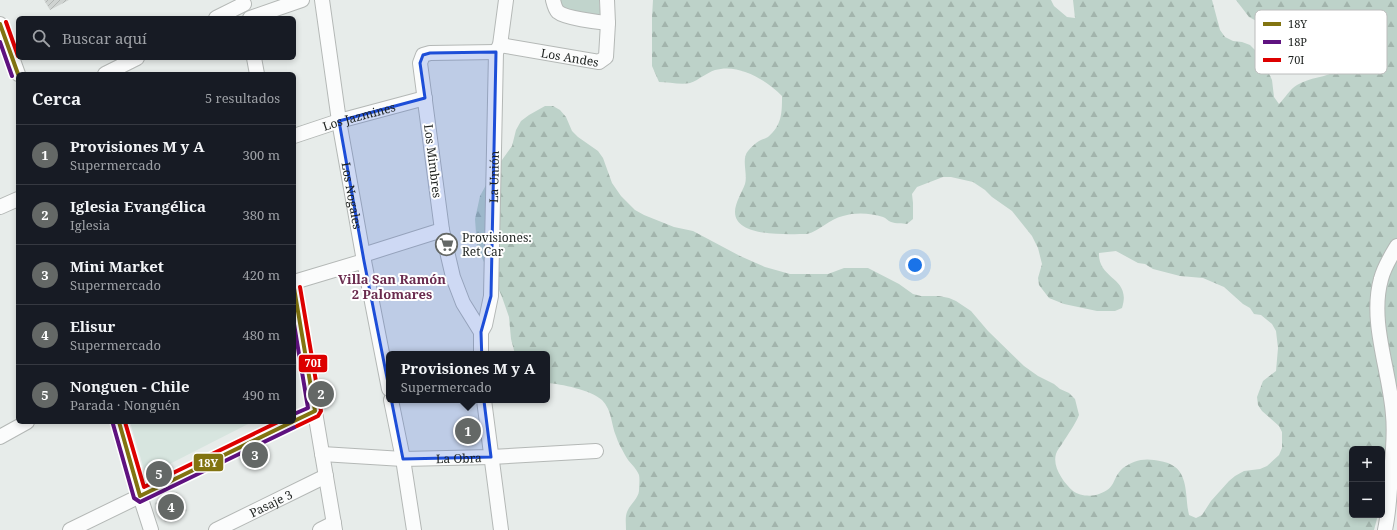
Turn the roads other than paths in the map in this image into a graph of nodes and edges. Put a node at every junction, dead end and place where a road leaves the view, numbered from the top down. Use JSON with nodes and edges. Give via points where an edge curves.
{"nodes":[{"id":1,"x":302,"y":0,"type":"edge"},
{"id":2,"x":322,"y":0,"type":"edge"},
{"id":3,"x":506,"y":0,"type":"edge"},
{"id":4,"x":553,"y":0,"type":"edge"},
{"id":5,"x":607,"y":0,"type":"edge"},
{"id":6,"x":244,"y":2,"type":"edge"},
{"id":7,"x":220,"y":16,"type":"edge"},
{"id":8,"x":248,"y":16,"type":"edge"},
{"id":9,"x":254,"y":16,"type":"edge"},
{"id":10,"x":608,"y":23,"type":"junction"},
{"id":11,"x":0,"y":24,"type":"edge"},
{"id":12,"x":498,"y":49,"type":"junction"},
{"id":13,"x":133,"y":60,"type":"edge"},
{"id":14,"x":254,"y":60,"type":"edge"},
{"id":15,"x":17,"y":72,"type":"edge"},
{"id":16,"x":109,"y":72,"type":"edge"},
{"id":17,"x":257,"y":72,"type":"edge"},
{"id":18,"x":425,"y":98,"type":"junction"},
{"id":19,"x":339,"y":121,"type":"junction"},
{"id":20,"x":296,"y":135,"type":"edge"},
{"id":21,"x":16,"y":200,"type":"edge"},
{"id":22,"x":0,"y":207,"type":"edge"},
{"id":23,"x":442,"y":230,"type":"junction"},
{"id":24,"x":1397,"y":246,"type":"edge"},
{"id":25,"x":363,"y":258,"type":"junction"},
{"id":26,"x":296,"y":281,"type":"edge"},
{"id":27,"x":296,"y":300,"type":"edge"},
{"id":28,"x":481,"y":332,"type":"junction"},
{"id":29,"x":481,"y":351,"type":"edge"},
{"id":30,"x":386,"y":374,"type":"edge"},
{"id":31,"x":392,"y":403,"type":"edge"},
{"id":32,"x":484,"y":403,"type":"edge"},
{"id":33,"x":315,"y":411,"type":"junction"},
{"id":34,"x":296,"y":420,"type":"edge"},
{"id":35,"x":23,"y":424,"type":"edge"},
{"id":36,"x":120,"y":424,"type":"edge"},
{"id":37,"x":289,"y":424,"type":"edge"},
{"id":38,"x":0,"y":437,"type":"edge"},
{"id":39,"x":596,"y":451,"type":"dead end"},
{"id":40,"x":322,"y":454,"type":"junction"},
{"id":41,"x":491,"y":457,"type":"junction"},
{"id":42,"x":403,"y":459,"type":"junction"},
{"id":43,"x":326,"y":476,"type":"junction"},
{"id":44,"x":140,"y":496,"type":"junction"},
{"id":45,"x":334,"y":527,"type":"edge"},
{"id":46,"x":70,"y":530,"type":"edge"},
{"id":47,"x":151,"y":530,"type":"edge"},
{"id":48,"x":216,"y":530,"type":"edge"},
{"id":49,"x":320,"y":530,"type":"edge"},
{"id":50,"x":414,"y":530,"type":"edge"},
{"id":51,"x":501,"y":530,"type":"edge"},
{"id":52,"x":1385,"y":530,"type":"edge"}],
"edges":[{"from":1,"to":9,"type":"street"},
{"from":2,"to":19,"type":"street","name":"Los Nogales"},
{"from":3,"to":12,"type":"street","name":"La Unión"},
{"from":4,"to":10,"type":"street","via":[[556,9],[569,17]]},
{"from":5,"to":10,"type":"street","name":"Los Andes"},
{"from":6,"to":7,"type":"street"},
{"from":6,"to":8,"type":"street"},
{"from":10,"to":12,"type":"street","name":"Los Andes","via":[[606,57],[599,62]]},
{"from":11,"to":15,"type":"street"},
{"from":12,"to":18,"type":"street","name":"Los Mimbres","via":[[423,55],[420,62]]},
{"from":12,"to":28,"type":"street","name":"La Unión","via":[[491,296],[485,326]]},
{"from":13,"to":16,"type":"street"},
{"from":14,"to":17,"type":"street"},
{"from":18,"to":19,"type":"street","name":"Los Jazmines"},
{"from":18,"to":23,"type":"street","name":"Los Mimbres"},
{"from":19,"to":20,"type":"street","name":"Los Jazmines"},
{"from":19,"to":25,"type":"street","name":"Los Nogales"},
{"from":21,"to":22,"type":"street"},
{"from":23,"to":25,"type":"street"},
{"from":23,"to":28,"type":"street","name":"Los Mimbres","via":[[453,277],[463,302]]},
{"from":24,"to":52,"type":"street","via":[[1381,277],[1378,300],[1379,331],[1394,429]]},
{"from":25,"to":26,"type":"street"},
{"from":25,"to":30,"type":"street","name":"Los Nogales"},
{"from":27,"to":33,"type":"street"},
{"from":28,"to":29,"type":"street","name":"La Unión"},
{"from":31,"to":42,"type":"street"},
{"from":32,"to":41,"type":"street"},
{"from":33,"to":34,"type":"street"},
{"from":33,"to":40,"type":"street"},
{"from":35,"to":38,"type":"street"},
{"from":36,"to":44,"type":"street"},
{"from":37,"to":44,"type":"street"},
{"from":39,"to":41,"type":"street","name":"La Obra"},
{"from":40,"to":42,"type":"street","name":"La Obra"},
{"from":40,"to":43,"type":"street"},
{"from":41,"to":42,"type":"street","name":"La Obra"},
{"from":41,"to":51,"type":"street"},
{"from":42,"to":50,"type":"street"},
{"from":43,"to":45,"type":"street"},
{"from":43,"to":48,"type":"street","name":"Pasaje 3"},
{"from":44,"to":46,"type":"street"},
{"from":44,"to":47,"type":"street"},
{"from":45,"to":49,"type":"street"}]}
